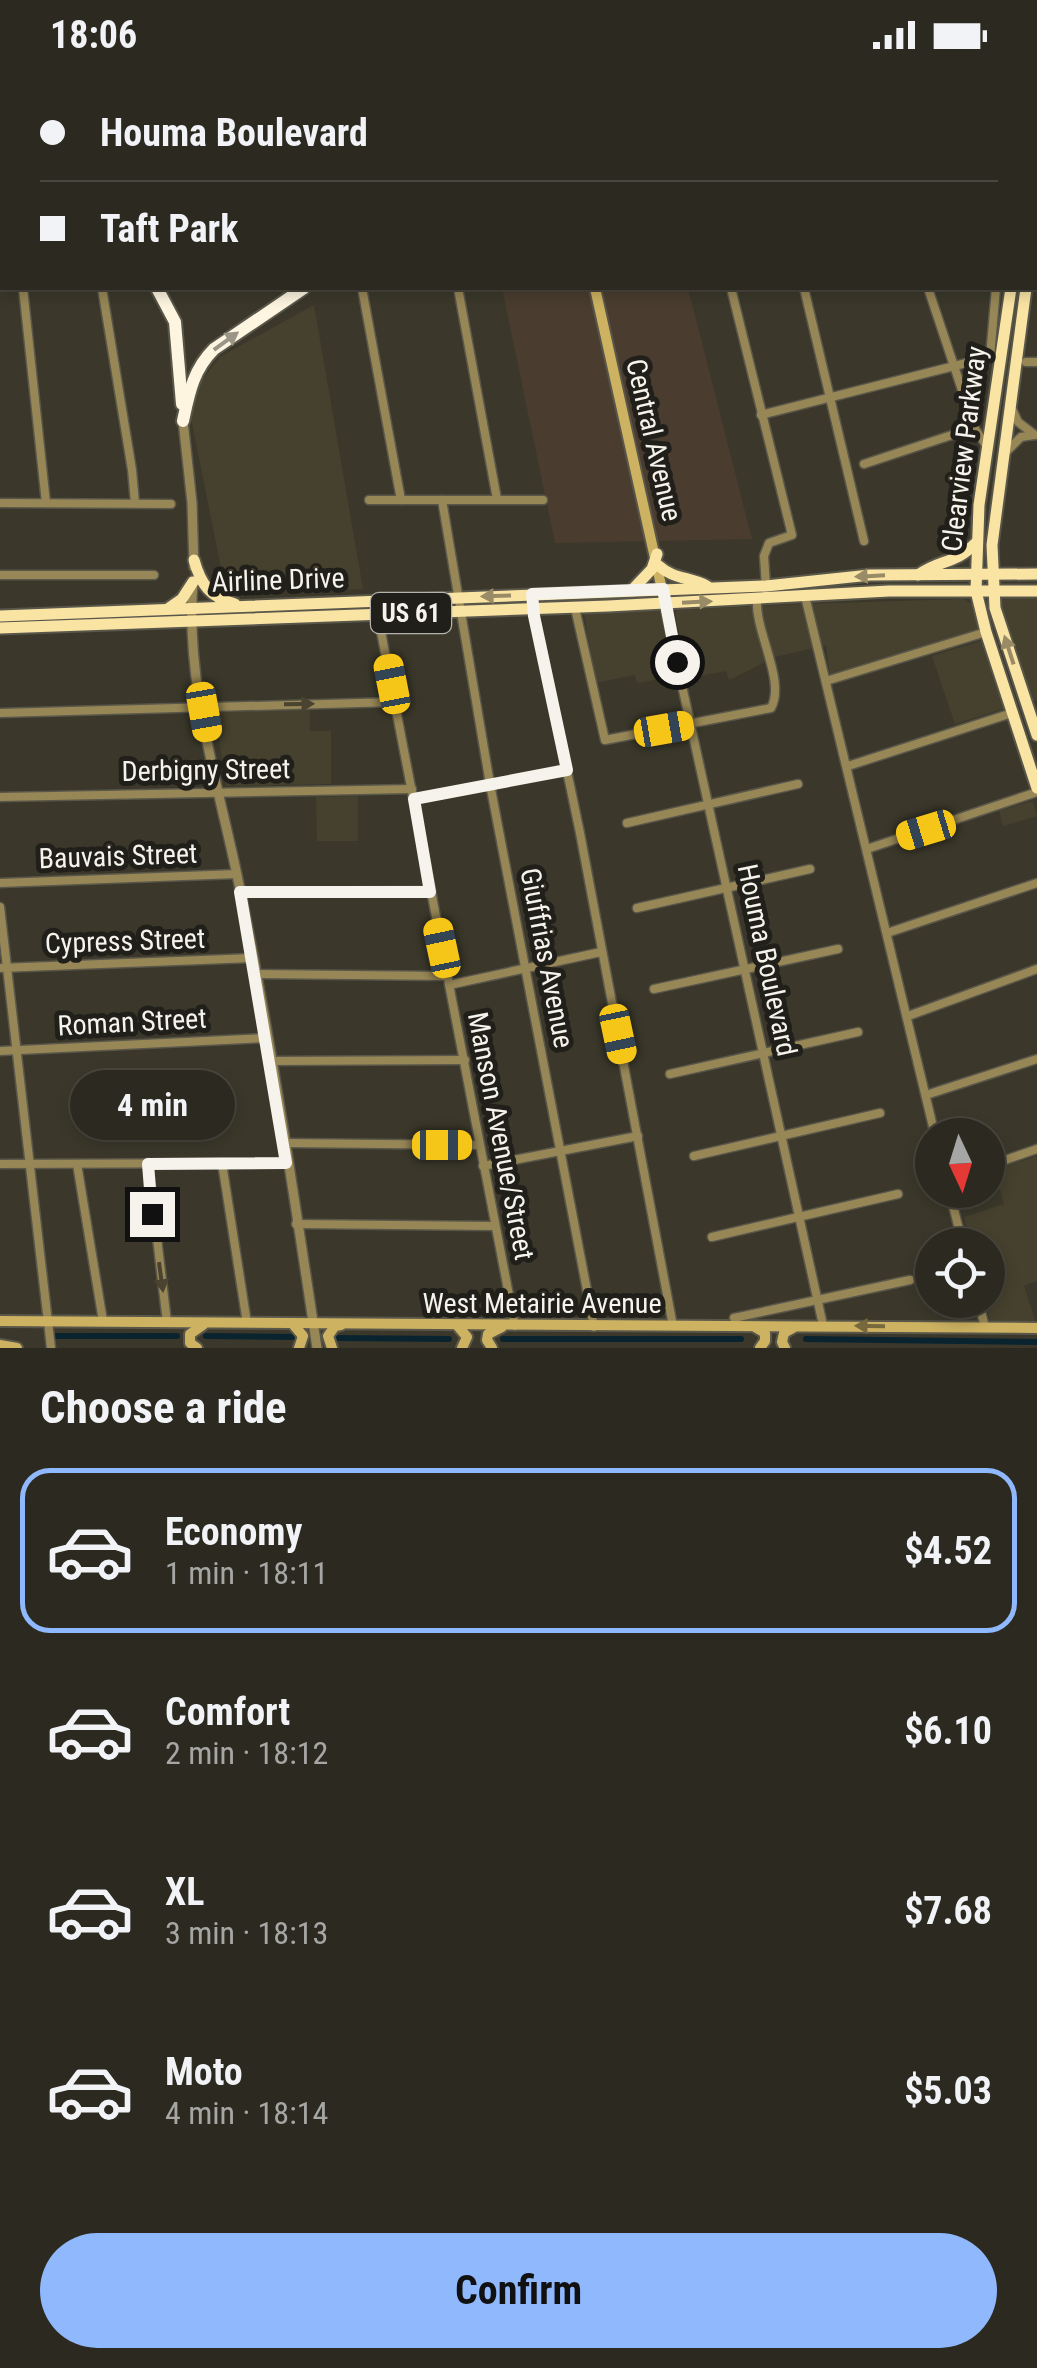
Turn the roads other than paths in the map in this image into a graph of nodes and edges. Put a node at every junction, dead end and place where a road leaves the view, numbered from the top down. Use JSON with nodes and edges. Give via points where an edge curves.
{"nodes":[{"id":1,"x":22,"y":290,"type":"edge"},
{"id":2,"x":102,"y":290,"type":"edge"},
{"id":3,"x":159,"y":290,"type":"edge"},
{"id":4,"x":301,"y":290,"type":"edge"},
{"id":5,"x":362,"y":290,"type":"edge"},
{"id":6,"x":458,"y":290,"type":"edge"},
{"id":7,"x":595,"y":290,"type":"edge"},
{"id":8,"x":731,"y":290,"type":"edge"},
{"id":9,"x":804,"y":290,"type":"edge"},
{"id":10,"x":929,"y":290,"type":"edge"},
{"id":11,"x":996,"y":290,"type":"edge"},
{"id":12,"x":1011,"y":290,"type":"edge"},
{"id":13,"x":1026,"y":290,"type":"edge"},
{"id":14,"x":1026,"y":362,"type":"dead end"},
{"id":15,"x":1037,"y":362,"type":"edge"},
{"id":16,"x":956,"y":364,"type":"junction"},
{"id":17,"x":829,"y":397,"type":"junction"},
{"id":18,"x":1010,"y":401,"type":"junction"},
{"id":19,"x":762,"y":415,"type":"junction"},
{"id":20,"x":183,"y":421,"type":"junction"},
{"id":21,"x":975,"y":429,"type":"junction"},
{"id":22,"x":1036,"y":434,"type":"edge"},
{"id":23,"x":986,"y":445,"type":"junction"},
{"id":24,"x":1003,"y":456,"type":"junction"},
{"id":25,"x":864,"y":464,"type":"dead end"},
{"id":26,"x":498,"y":499,"type":"junction"},
{"id":27,"x":368,"y":500,"type":"dead end"},
{"id":28,"x":402,"y":500,"type":"junction"},
{"id":29,"x":442,"y":500,"type":"junction"},
{"id":30,"x":544,"y":500,"type":"dead end"},
{"id":31,"x":0,"y":503,"type":"edge"},
{"id":32,"x":46,"y":503,"type":"junction"},
{"id":33,"x":135,"y":503,"type":"junction"},
{"id":34,"x":171,"y":504,"type":"dead end"},
{"id":35,"x":864,"y":541,"type":"dead end"},
{"id":36,"x":977,"y":542,"type":"junction"},
{"id":37,"x":194,"y":560,"type":"junction"},
{"id":38,"x":658,"y":560,"type":"junction"},
{"id":39,"x":991,"y":574,"type":"junction"},
{"id":40,"x":1037,"y":574,"type":"edge"},
{"id":41,"x":0,"y":575,"type":"edge"},
{"id":42,"x":154,"y":575,"type":"dead end"},
{"id":43,"x":918,"y":575,"type":"junction"},
{"id":44,"x":976,"y":575,"type":"junction"},
{"id":45,"x":816,"y":581,"type":"junction"},
{"id":46,"x":193,"y":582,"type":"junction"},
{"id":47,"x":766,"y":586,"type":"junction"},
{"id":48,"x":710,"y":588,"type":"junction"},
{"id":49,"x":663,"y":589,"type":"junction"},
{"id":50,"x":632,"y":590,"type":"junction"},
{"id":51,"x":992,"y":591,"type":"junction"},
{"id":52,"x":1037,"y":591,"type":"edge"},
{"id":53,"x":976,"y":592,"type":"junction"},
{"id":54,"x":532,"y":594,"type":"junction"},
{"id":55,"x":800,"y":596,"type":"junction"},
{"id":56,"x":758,"y":600,"type":"junction"},
{"id":57,"x":461,"y":604,"type":"junction"},
{"id":58,"x":664,"y":604,"type":"junction"},
{"id":59,"x":244,"y":607,"type":"junction"},
{"id":60,"x":376,"y":608,"type":"junction"},
{"id":61,"x":575,"y":608,"type":"junction"},
{"id":62,"x":165,"y":609,"type":"junction"},
{"id":63,"x":532,"y":609,"type":"junction"},
{"id":64,"x":191,"y":614,"type":"junction"},
{"id":65,"x":0,"y":616,"type":"edge"},
{"id":66,"x":0,"y":628,"type":"edge"},
{"id":67,"x":986,"y":632,"type":"junction"},
{"id":68,"x":826,"y":681,"type":"junction"},
{"id":69,"x":395,"y":702,"type":"junction"},
{"id":70,"x":203,"y":706,"type":"junction"},
{"id":71,"x":1032,"y":706,"type":"edge"},
{"id":72,"x":0,"y":713,"type":"edge"},
{"id":73,"x":1012,"y":713,"type":"junction"},
{"id":74,"x":692,"y":724,"type":"junction"},
{"id":75,"x":1037,"y":736,"type":"edge"},
{"id":76,"x":848,"y":766,"type":"junction"},
{"id":77,"x":567,"y":770,"type":"junction"},
{"id":78,"x":490,"y":784,"type":"junction"},
{"id":79,"x":798,"y":784,"type":"dead end"},
{"id":80,"x":412,"y":789,"type":"junction"},
{"id":81,"x":1037,"y":790,"type":"edge"},
{"id":82,"x":218,"y":794,"type":"junction"},
{"id":83,"x":0,"y":797,"type":"edge"},
{"id":84,"x":414,"y":799,"type":"junction"},
{"id":85,"x":710,"y":806,"type":"junction"},
{"id":86,"x":627,"y":823,"type":"dead end"},
{"id":87,"x":867,"y":849,"type":"junction"},
{"id":88,"x":810,"y":868,"type":"dead end"},
{"id":89,"x":237,"y":874,"type":"junction"},
{"id":90,"x":0,"y":883,"type":"edge"},
{"id":91,"x":1037,"y":883,"type":"edge"},
{"id":92,"x":728,"y":888,"type":"junction"},
{"id":93,"x":240,"y":892,"type":"junction"},
{"id":94,"x":430,"y":892,"type":"junction"},
{"id":95,"x":0,"y":907,"type":"edge"},
{"id":96,"x":636,"y":908,"type":"dead end"},
{"id":97,"x":887,"y":933,"type":"junction"},
{"id":98,"x":838,"y":949,"type":"dead end"},
{"id":99,"x":602,"y":952,"type":"junction"},
{"id":100,"x":252,"y":958,"type":"junction"},
{"id":101,"x":3,"y":968,"type":"edge"},
{"id":102,"x":526,"y":968,"type":"junction"},
{"id":103,"x":1037,"y":968,"type":"edge"},
{"id":104,"x":746,"y":969,"type":"junction"},
{"id":105,"x":255,"y":974,"type":"junction"},
{"id":106,"x":448,"y":980,"type":"junction"},
{"id":107,"x":654,"y":990,"type":"dead end"},
{"id":108,"x":908,"y":1016,"type":"junction"},
{"id":109,"x":858,"y":1032,"type":"dead end"},
{"id":110,"x":266,"y":1038,"type":"junction"},
{"id":111,"x":16,"y":1050,"type":"junction"},
{"id":112,"x":0,"y":1051,"type":"edge"},
{"id":113,"x":764,"y":1053,"type":"junction"},
{"id":114,"x":464,"y":1060,"type":"junction"},
{"id":115,"x":1037,"y":1060,"type":"edge"},
{"id":116,"x":270,"y":1061,"type":"junction"},
{"id":117,"x":670,"y":1074,"type":"dead end"},
{"id":118,"x":926,"y":1095,"type":"junction"},
{"id":119,"x":880,"y":1113,"type":"dead end"},
{"id":120,"x":932,"y":1118,"type":"edge"},
{"id":121,"x":782,"y":1134,"type":"junction"},
{"id":122,"x":638,"y":1136,"type":"junction"},
{"id":123,"x":284,"y":1143,"type":"junction"},
{"id":124,"x":479,"y":1145,"type":"junction"},
{"id":125,"x":1037,"y":1149,"type":"edge"},
{"id":126,"x":562,"y":1150,"type":"junction"},
{"id":127,"x":694,"y":1156,"type":"dead end"},
{"id":128,"x":1005,"y":1160,"type":"edge"},
{"id":129,"x":222,"y":1163,"type":"junction"},
{"id":130,"x":286,"y":1163,"type":"junction"},
{"id":131,"x":0,"y":1164,"type":"edge"},
{"id":132,"x":30,"y":1164,"type":"junction"},
{"id":133,"x":77,"y":1164,"type":"junction"},
{"id":134,"x":148,"y":1164,"type":"junction"},
{"id":135,"x":483,"y":1166,"type":"junction"},
{"id":136,"x":898,"y":1194,"type":"dead end"},
{"id":137,"x":800,"y":1218,"type":"junction"},
{"id":138,"x":296,"y":1224,"type":"junction"},
{"id":139,"x":494,"y":1226,"type":"junction"},
{"id":140,"x":712,"y":1237,"type":"dead end"},
{"id":141,"x":910,"y":1280,"type":"dead end"},
{"id":142,"x":818,"y":1299,"type":"junction"},
{"id":143,"x":734,"y":1318,"type":"dead end"},
{"id":144,"x":982,"y":1318,"type":"edge"},
{"id":145,"x":0,"y":1321,"type":"edge"},
{"id":146,"x":48,"y":1321,"type":"junction"},
{"id":147,"x":103,"y":1321,"type":"junction"},
{"id":148,"x":167,"y":1322,"type":"junction"},
{"id":149,"x":292,"y":1322,"type":"junction"},
{"id":150,"x":313,"y":1322,"type":"junction"},
{"id":151,"x":209,"y":1323,"type":"junction"},
{"id":152,"x":247,"y":1323,"type":"junction"},
{"id":153,"x":347,"y":1323,"type":"junction"},
{"id":154,"x":457,"y":1325,"type":"junction"},
{"id":155,"x":511,"y":1326,"type":"junction"},
{"id":156,"x":594,"y":1326,"type":"junction"},
{"id":157,"x":673,"y":1326,"type":"junction"},
{"id":158,"x":746,"y":1326,"type":"junction"},
{"id":159,"x":803,"y":1326,"type":"junction"},
{"id":160,"x":823,"y":1326,"type":"junction"},
{"id":161,"x":984,"y":1327,"type":"junction"},
{"id":162,"x":1037,"y":1328,"type":"edge"},
{"id":163,"x":0,"y":1345,"type":"edge"},
{"id":164,"x":17,"y":1348,"type":"edge"},
{"id":165,"x":51,"y":1348,"type":"edge"},
{"id":166,"x":197,"y":1348,"type":"edge"},
{"id":167,"x":299,"y":1348,"type":"edge"},
{"id":168,"x":317,"y":1348,"type":"edge"},
{"id":169,"x":332,"y":1348,"type":"edge"},
{"id":170,"x":462,"y":1348,"type":"edge"},
{"id":171,"x":492,"y":1348,"type":"edge"},
{"id":172,"x":760,"y":1348,"type":"edge"},
{"id":173,"x":785,"y":1348,"type":"edge"}],
"edges":[{"from":1,"to":32,"type":"street"},
{"from":2,"to":33,"type":"street"},
{"from":3,"to":20,"type":"highway","via":[[174,322]]},
{"from":20,"to":4,"type":"highway","one_way":true,"via":[[203,360]]},
{"from":5,"to":28,"type":"street"},
{"from":6,"to":26,"type":"street"},
{"from":7,"to":38,"type":"main road","name":"Central Avenue"},
{"from":8,"to":19,"type":"street"},
{"from":9,"to":17,"type":"street"},
{"from":10,"to":16,"type":"street"},
{"from":11,"to":16,"type":"street","via":[[990,356]]},
{"from":12,"to":23,"type":"highway","name":"Clearview Parkway"},
{"from":13,"to":18,"type":"highway","name":"Clearview Parkway"},
{"from":14,"to":15,"type":"street"},
{"from":16,"to":17,"type":"street"},
{"from":16,"to":21,"type":"street"},
{"from":17,"to":19,"type":"street"},
{"from":17,"to":35,"type":"street"},
{"from":18,"to":22,"type":"street","via":[[1018,422]]},
{"from":18,"to":24,"type":"highway","name":"Clearview Parkway"},
{"from":19,"to":47,"type":"street","via":[[792,535],[770,543]]},
{"from":20,"to":37,"type":"street"},
{"from":21,"to":23,"type":"street"},
{"from":21,"to":25,"type":"street"},
{"from":22,"to":24,"type":"street"},
{"from":23,"to":36,"type":"highway","name":"Clearview Parkway"},
{"from":24,"to":39,"type":"highway","name":"Clearview Parkway"},
{"from":26,"to":29,"type":"street"},
{"from":26,"to":30,"type":"street"},
{"from":27,"to":28,"type":"street"},
{"from":28,"to":29,"type":"street"},
{"from":29,"to":57,"type":"street","name":"Giuffrias Avenue"},
{"from":31,"to":32,"type":"street"},
{"from":32,"to":33,"type":"street"},
{"from":33,"to":34,"type":"street"},
{"from":36,"to":43,"type":"highway","via":[[958,559]]},
{"from":36,"to":44,"type":"highway","name":"Clearview Parkway"},
{"from":37,"to":46,"type":"street"},
{"from":37,"to":59,"type":"highway","via":[[212,594]]},
{"from":38,"to":48,"type":"highway","via":[[669,575]]},
{"from":38,"to":49,"type":"main road","name":"Central Avenue"},
{"from":38,"to":50,"type":"highway"},
{"from":39,"to":40,"type":"highway","name":"Airline Drive","number":"US 61"},
{"from":39,"to":44,"type":"highway","name":"Airline Drive","number":"US 61"},
{"from":39,"to":51,"type":"highway","name":"Clearview Parkway"},
{"from":41,"to":42,"type":"street"},
{"from":43,"to":44,"type":"highway","name":"Airline Drive","number":"US 61"},
{"from":43,"to":45,"type":"highway","name":"Airline Drive","number":"US 61","one_way":true},
{"from":44,"to":53,"type":"highway","name":"Clearview Parkway"},
{"from":45,"to":47,"type":"highway","name":"Airline Drive","number":"US 61"},
{"from":45,"to":55,"type":"highway"},
{"from":46,"to":62,"type":"highway"},
{"from":46,"to":64,"type":"street"},
{"from":47,"to":48,"type":"highway","name":"Airline Drive","number":"US 61"},
{"from":48,"to":49,"type":"highway","name":"Airline Drive","number":"US 61"},
{"from":49,"to":50,"type":"highway","name":"Airline Drive","number":"US 61"},
{"from":49,"to":58,"type":"main road","name":"Central Avenue"},
{"from":50,"to":54,"type":"highway","name":"Airline Drive","number":"US 61"},
{"from":51,"to":52,"type":"highway","name":"Airline Drive","number":"US 61"},
{"from":51,"to":53,"type":"highway","name":"Airline Drive","number":"US 61"},
{"from":71,"to":51,"type":"highway","name":"Clearview Parkway","one_way":true},
{"from":53,"to":55,"type":"highway","name":"Airline Drive","number":"US 61"},
{"from":53,"to":67,"type":"highway","name":"Clearview Parkway"},
{"from":54,"to":57,"type":"highway","name":"Airline Drive","number":"US 61","one_way":true},
{"from":54,"to":63,"type":"street"},
{"from":55,"to":56,"type":"highway","name":"Airline Drive","number":"US 61"},
{"from":55,"to":68,"type":"street"},
{"from":58,"to":56,"type":"highway","name":"Airline Drive","number":"US 61","one_way":true},
{"from":56,"to":74,"type":"street","via":[[771,708]]},
{"from":57,"to":60,"type":"highway","name":"Airline Drive","number":"US 61"},
{"from":57,"to":63,"type":"highway","name":"Airline Drive","number":"US 61"},
{"from":57,"to":78,"type":"street","name":"Giuffrias Avenue"},
{"from":58,"to":61,"type":"highway","name":"Airline Drive","number":"US 61"},
{"from":58,"to":74,"type":"street","name":"Houma Boulevard"},
{"from":59,"to":60,"type":"highway","name":"Airline Drive","number":"US 61"},
{"from":59,"to":64,"type":"highway","name":"Airline Drive","number":"US 61"},
{"from":60,"to":64,"type":"highway","name":"Airline Drive","number":"US 61"},
{"from":60,"to":69,"type":"street","name":"Manson Avenue/Street"},
{"from":61,"to":63,"type":"highway","name":"Airline Drive","number":"US 61"},
{"from":61,"to":74,"type":"street","via":[[604,740]]},
{"from":62,"to":64,"type":"highway","name":"Airline Drive","number":"US 61"},
{"from":62,"to":65,"type":"highway","name":"Airline Drive","number":"US 61"},
{"from":63,"to":77,"type":"street"},
{"from":64,"to":66,"type":"highway","name":"Airline Drive","number":"US 61"},
{"from":64,"to":70,"type":"street"},
{"from":67,"to":68,"type":"street"},
{"from":67,"to":73,"type":"highway","name":"Clearview Parkway"},
{"from":68,"to":76,"type":"street"},
{"from":70,"to":69,"type":"street","one_way":true},
{"from":69,"to":80,"type":"street","name":"Manson Avenue/Street"},
{"from":70,"to":72,"type":"street"},
{"from":70,"to":82,"type":"street"},
{"from":71,"to":75,"type":"highway","name":"Clearview Parkway"},
{"from":73,"to":76,"type":"street"},
{"from":73,"to":81,"type":"highway","name":"Clearview Parkway"},
{"from":74,"to":85,"type":"street","name":"Houma Boulevard"},
{"from":76,"to":87,"type":"street"},
{"from":77,"to":78,"type":"street"},
{"from":77,"to":99,"type":"street"},
{"from":78,"to":84,"type":"street"},
{"from":78,"to":102,"type":"street","name":"Giuffrias Avenue"},
{"from":79,"to":85,"type":"street"},
{"from":80,"to":82,"type":"street","name":"Derbigny Street"},
{"from":80,"to":84,"type":"street","name":"Manson Avenue/Street"},
{"from":81,"to":87,"type":"street"},
{"from":82,"to":83,"type":"street","name":"Derbigny Street"},
{"from":82,"to":89,"type":"street"},
{"from":84,"to":94,"type":"street","name":"Manson Avenue/Street"},
{"from":85,"to":86,"type":"street"},
{"from":85,"to":92,"type":"street","name":"Houma Boulevard"},
{"from":87,"to":97,"type":"street"},
{"from":88,"to":92,"type":"street"},
{"from":89,"to":90,"type":"street","name":"Bauvais Street"},
{"from":89,"to":93,"type":"street"},
{"from":91,"to":97,"type":"street"},
{"from":92,"to":96,"type":"street"},
{"from":92,"to":104,"type":"street","name":"Houma Boulevard"},
{"from":93,"to":94,"type":"street"},
{"from":93,"to":100,"type":"street"},
{"from":94,"to":106,"type":"street","name":"Manson Avenue/Street"},
{"from":95,"to":101,"type":"street"},
{"from":97,"to":108,"type":"street"},
{"from":98,"to":104,"type":"street"},
{"from":99,"to":102,"type":"street"},
{"from":99,"to":122,"type":"street"},
{"from":100,"to":101,"type":"street","name":"Cypress Street"},
{"from":100,"to":105,"type":"street"},
{"from":101,"to":111,"type":"street"},
{"from":102,"to":106,"type":"street"},
{"from":102,"to":126,"type":"street","name":"Giuffrias Avenue"},
{"from":103,"to":108,"type":"street"},
{"from":104,"to":107,"type":"street"},
{"from":104,"to":113,"type":"street","name":"Houma Boulevard"},
{"from":105,"to":106,"type":"street"},
{"from":105,"to":110,"type":"street"},
{"from":106,"to":114,"type":"street","name":"Manson Avenue/Street"},
{"from":108,"to":118,"type":"street"},
{"from":109,"to":113,"type":"street"},
{"from":110,"to":111,"type":"street","name":"Roman Street"},
{"from":110,"to":116,"type":"street"},
{"from":111,"to":112,"type":"street","name":"Roman Street"},
{"from":111,"to":132,"type":"street"},
{"from":113,"to":117,"type":"street"},
{"from":113,"to":121,"type":"street","name":"Houma Boulevard"},
{"from":114,"to":116,"type":"street"},
{"from":114,"to":124,"type":"street","name":"Manson Avenue/Street"},
{"from":115,"to":118,"type":"street"},
{"from":116,"to":123,"type":"street"},
{"from":118,"to":120,"type":"street"},
{"from":119,"to":121,"type":"street"},
{"from":121,"to":127,"type":"street"},
{"from":121,"to":137,"type":"street","name":"Houma Boulevard"},
{"from":122,"to":126,"type":"street"},
{"from":122,"to":157,"type":"street"},
{"from":123,"to":124,"type":"street"},
{"from":123,"to":130,"type":"street"},
{"from":124,"to":135,"type":"street","name":"Manson Avenue/Street"},
{"from":125,"to":128,"type":"street"},
{"from":126,"to":135,"type":"street"},
{"from":126,"to":156,"type":"street","name":"Giuffrias Avenue"},
{"from":129,"to":130,"type":"street"},
{"from":129,"to":134,"type":"street"},
{"from":129,"to":152,"type":"street"},
{"from":130,"to":138,"type":"street"},
{"from":131,"to":132,"type":"street"},
{"from":132,"to":133,"type":"street"},
{"from":132,"to":146,"type":"street"},
{"from":133,"to":134,"type":"street"},
{"from":133,"to":147,"type":"street"},
{"from":134,"to":148,"type":"street","one_way":true},
{"from":135,"to":139,"type":"street","name":"Manson Avenue/Street"},
{"from":136,"to":137,"type":"street"},
{"from":137,"to":140,"type":"street"},
{"from":137,"to":142,"type":"street","name":"Houma Boulevard"},
{"from":138,"to":139,"type":"street"},
{"from":138,"to":150,"type":"street"},
{"from":139,"to":155,"type":"street","name":"Manson Avenue/Street"},
{"from":141,"to":142,"type":"street"},
{"from":142,"to":143,"type":"street"},
{"from":142,"to":160,"type":"street","name":"Houma Boulevard"},
{"from":144,"to":161,"type":"street"},
{"from":145,"to":146,"type":"main road","name":"West Metairie Avenue"},
{"from":146,"to":147,"type":"main road","name":"West Metairie Avenue"},
{"from":146,"to":165,"type":"street"},
{"from":147,"to":148,"type":"main road","name":"West Metairie Avenue"},
{"from":148,"to":151,"type":"main road","name":"West Metairie Avenue"},
{"from":149,"to":150,"type":"main road","name":"West Metairie Avenue"},
{"from":149,"to":152,"type":"main road","name":"West Metairie Avenue"},
{"from":149,"to":167,"type":"main road","via":[[302,1336]]},
{"from":150,"to":153,"type":"main road","name":"West Metairie Avenue"},
{"from":150,"to":168,"type":"street"},
{"from":151,"to":152,"type":"main road","name":"West Metairie Avenue"},
{"from":151,"to":166,"type":"main road","via":[[190,1334]]},
{"from":153,"to":154,"type":"main road","name":"West Metairie Avenue"},
{"from":153,"to":169,"type":"main road","via":[[328,1336]]},
{"from":154,"to":155,"type":"main road","name":"West Metairie Avenue"},
{"from":154,"to":170,"type":"main road","via":[[467,1337]]},
{"from":155,"to":156,"type":"main road","name":"West Metairie Avenue"},
{"from":155,"to":171,"type":"main road","via":[[488,1334]]},
{"from":156,"to":157,"type":"main road","name":"West Metairie Avenue"},
{"from":157,"to":158,"type":"main road","name":"West Metairie Avenue"},
{"from":158,"to":159,"type":"main road","name":"West Metairie Avenue"},
{"from":158,"to":172,"type":"main road","via":[[765,1334]]},
{"from":159,"to":160,"type":"main road","name":"West Metairie Avenue"},
{"from":159,"to":173,"type":"main road","via":[[784,1333]]},
{"from":161,"to":160,"type":"main road","name":"West Metairie Avenue","one_way":true},
{"from":161,"to":162,"type":"main road","name":"West Metairie Avenue"},
{"from":163,"to":164,"type":"main road"}]}
